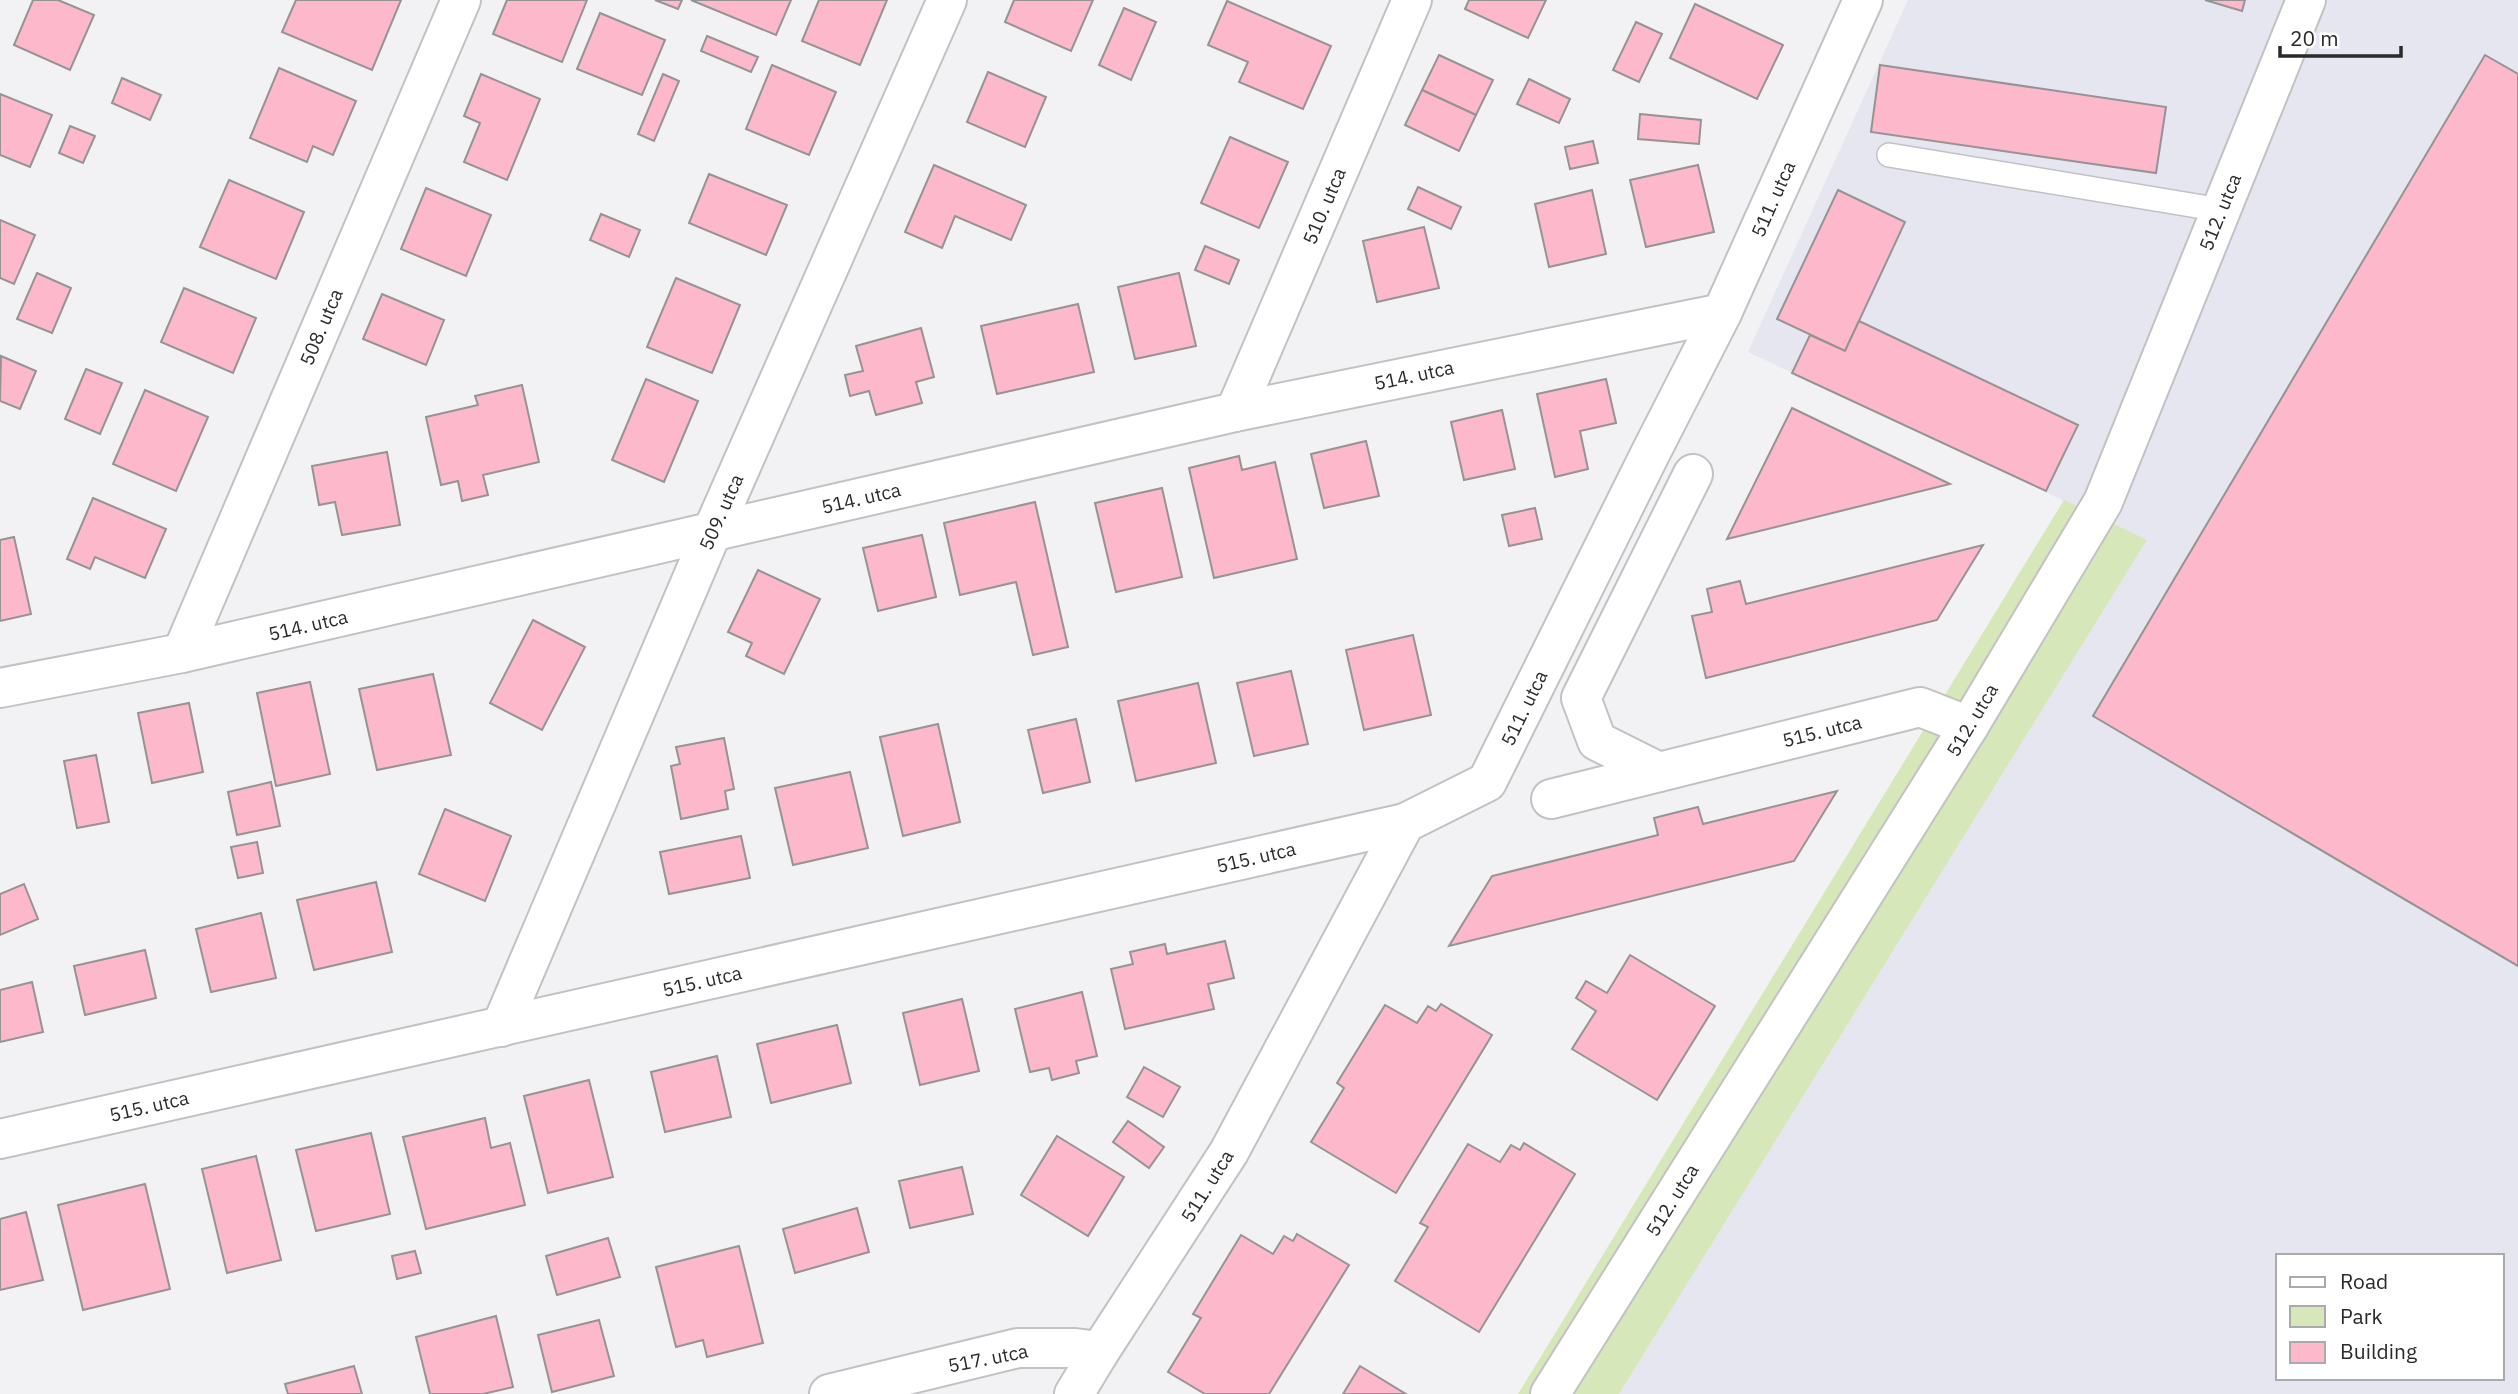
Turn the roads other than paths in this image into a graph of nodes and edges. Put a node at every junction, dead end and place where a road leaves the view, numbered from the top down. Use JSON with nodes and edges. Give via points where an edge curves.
{"nodes":[{"id":1,"x":461,"y":0,"type":"edge"},
{"id":2,"x":947,"y":0,"type":"edge"},
{"id":3,"x":1412,"y":0,"type":"edge"},
{"id":4,"x":1863,"y":0,"type":"edge"},
{"id":5,"x":2306,"y":0,"type":"edge"},
{"id":6,"x":1889,"y":155,"type":"dead end"},
{"id":7,"x":2221,"y":210,"type":"junction"},
{"id":8,"x":1722,"y":313,"type":"junction"},
{"id":9,"x":1235,"y":412,"type":"junction"},
{"id":10,"x":1693,"y":474,"type":"dead end"},
{"id":11,"x":712,"y":532,"type":"junction"},
{"id":12,"x":182,"y":653,"type":"junction"},
{"id":13,"x":0,"y":688,"type":"edge"},
{"id":14,"x":1969,"y":726,"type":"junction"},
{"id":15,"x":1659,"y":772,"type":"junction"},
{"id":16,"x":1551,"y":799,"type":"dead end"},
{"id":17,"x":1405,"y":823,"type":"junction"},
{"id":18,"x":501,"y":1027,"type":"junction"},
{"id":19,"x":0,"y":1139,"type":"edge"},
{"id":20,"x":1101,"y":1352,"type":"junction"},
{"id":21,"x":829,"y":1394,"type":"edge"},
{"id":22,"x":1074,"y":1394,"type":"edge"},
{"id":23,"x":1550,"y":1394,"type":"edge"}],
"edges":[{"from":1,"to":12,"type":"street","name":"508. utca"},
{"from":2,"to":11,"type":"street","name":"509. utca"},
{"from":3,"to":9,"type":"street","name":"510. utca"},
{"from":4,"to":8,"type":"street","name":"511. utca"},
{"from":5,"to":7,"type":"street","name":"512. utca"},
{"from":6,"to":7,"type":"lane"},
{"from":7,"to":14,"type":"street","name":"512. utca","via":[[2103,502]]},
{"from":8,"to":9,"type":"street","name":"514. utca"},
{"from":8,"to":17,"type":"street","name":"511. utca","via":[[1487,782]]},
{"from":9,"to":11,"type":"street","name":"514. utca"},
{"from":10,"to":15,"type":"street","via":[[1581,698],[1597,741]]},
{"from":11,"to":12,"type":"street","name":"514. utca"},
{"from":11,"to":18,"type":"street","name":"509. utca"},
{"from":12,"to":13,"type":"street","name":"514. utca"},
{"from":14,"to":15,"type":"street","name":"515. utca","via":[[1920,707]]},
{"from":14,"to":23,"type":"street","name":"512. utca"},
{"from":15,"to":16,"type":"street","name":"515. utca"},
{"from":17,"to":18,"type":"street","name":"515. utca"},
{"from":17,"to":20,"type":"street","name":"511. utca","via":[[1229,1152]]},
{"from":18,"to":19,"type":"street","name":"515. utca"},
{"from":20,"to":21,"type":"street","name":"517. utca","via":[[1018,1348]]},
{"from":20,"to":22,"type":"street"}]}
